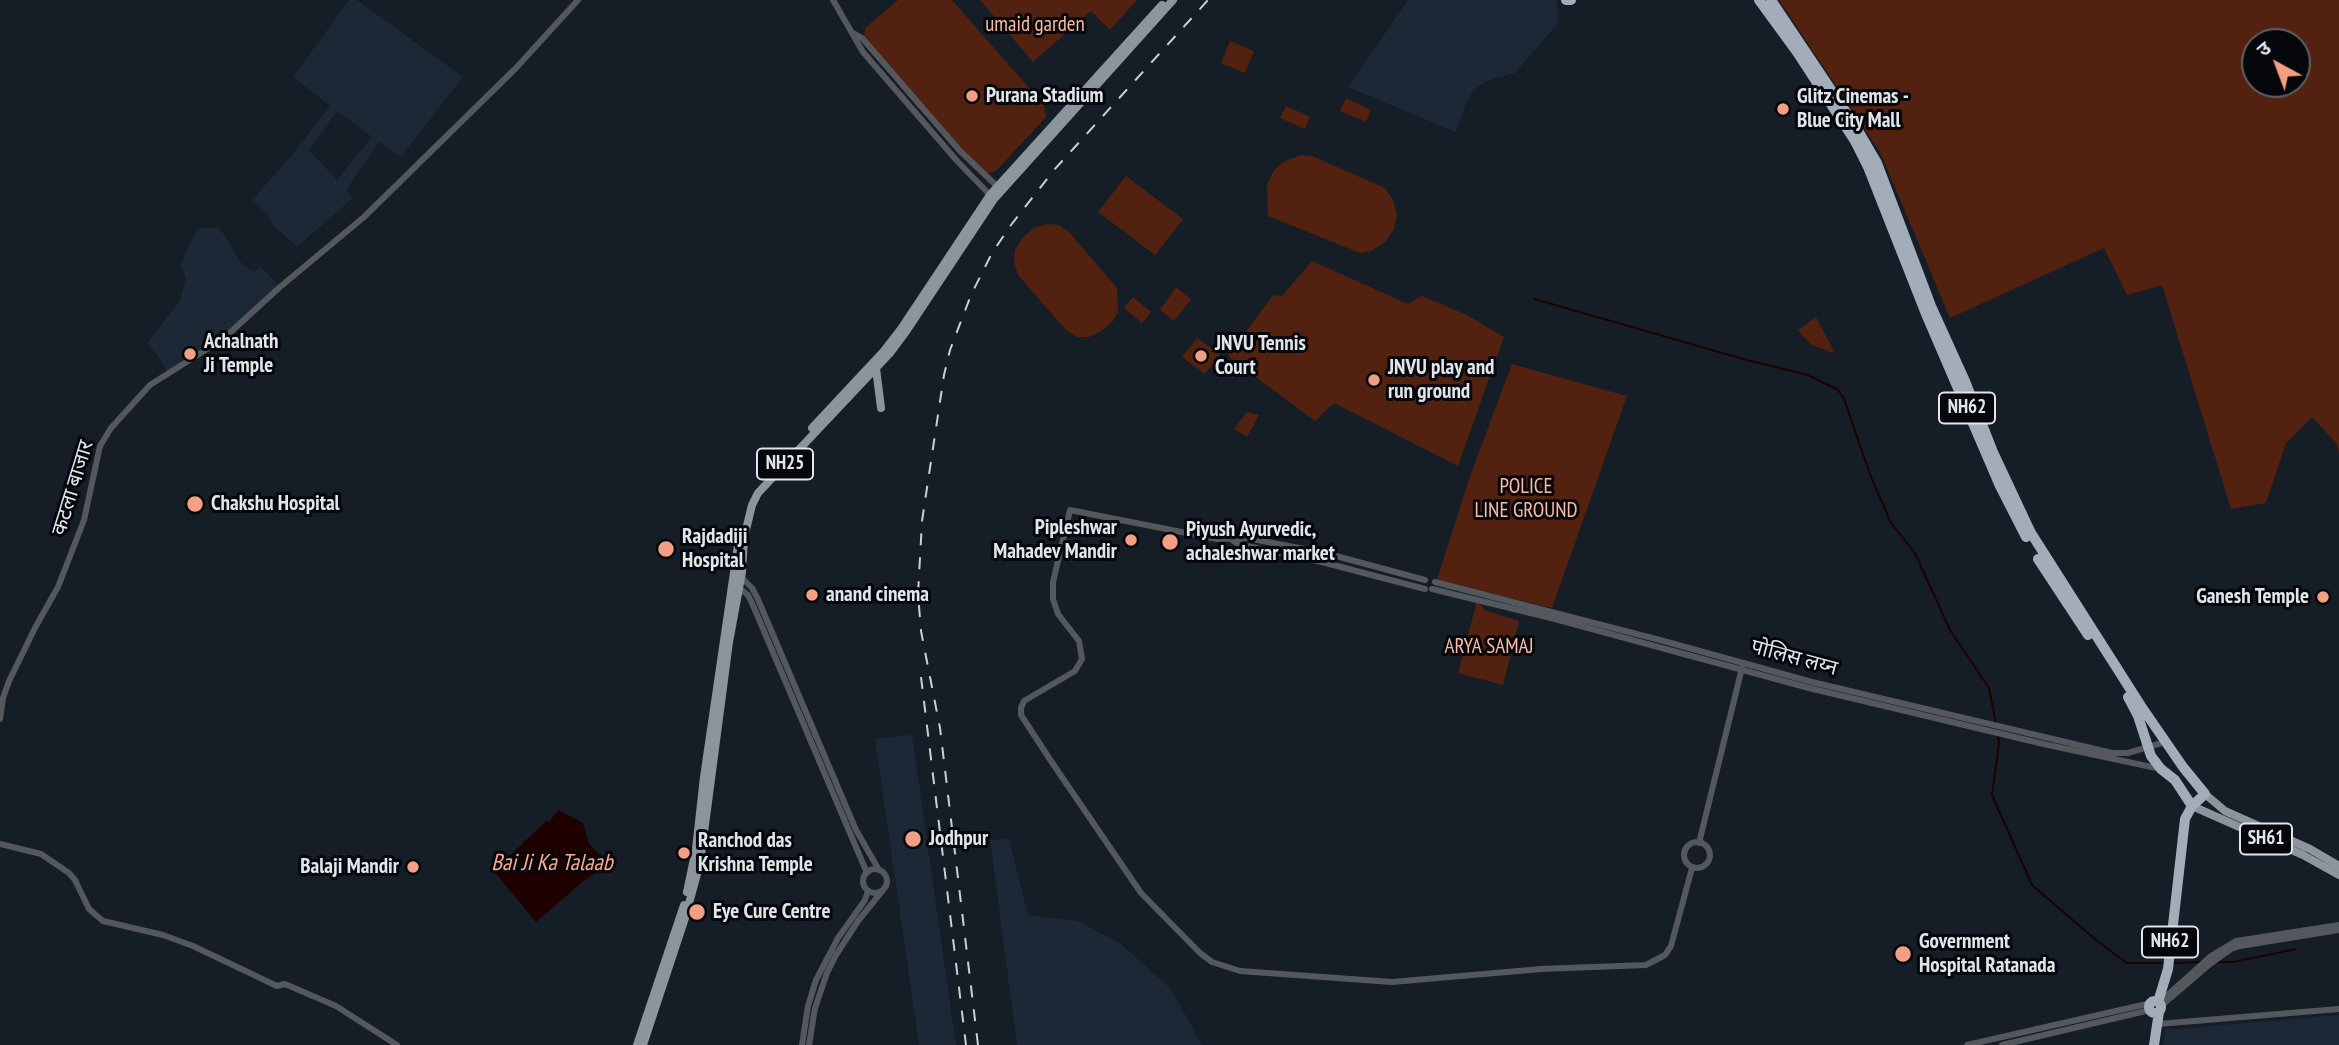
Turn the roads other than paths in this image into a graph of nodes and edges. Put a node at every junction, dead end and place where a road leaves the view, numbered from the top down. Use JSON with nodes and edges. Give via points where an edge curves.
{"nodes":[{"id":1,"x":578,"y":0,"type":"edge"},
{"id":2,"x":833,"y":0,"type":"edge"},
{"id":3,"x":1166,"y":0,"type":"edge"},
{"id":4,"x":1173,"y":0,"type":"edge"},
{"id":5,"x":1759,"y":0,"type":"edge"},
{"id":6,"x":1771,"y":0,"type":"edge"},
{"id":7,"x":855,"y":34,"type":"junction"},
{"id":8,"x":999,"y":188,"type":"junction"},
{"id":9,"x":992,"y":197,"type":"junction"},
{"id":10,"x":876,"y":368,"type":"junction"},
{"id":11,"x":881,"y":408,"type":"dead end"},
{"id":12,"x":1232,"y":540,"type":"junction"},
{"id":13,"x":738,"y":575,"type":"junction"},
{"id":14,"x":735,"y":585,"type":"junction"},
{"id":15,"x":1431,"y":587,"type":"junction"},
{"id":16,"x":1743,"y":666,"type":"junction"},
{"id":17,"x":0,"y":719,"type":"edge"},
{"id":18,"x":2165,"y":742,"type":"junction"},
{"id":19,"x":2146,"y":747,"type":"junction"},
{"id":20,"x":2161,"y":769,"type":"junction"},
{"id":21,"x":2183,"y":794,"type":"junction"},
{"id":22,"x":2205,"y":794,"type":"junction"},
{"id":23,"x":2192,"y":806,"type":"junction"},
{"id":24,"x":1699,"y":843,"type":"junction"},
{"id":25,"x":0,"y":844,"type":"edge"},
{"id":26,"x":2339,"y":866,"type":"edge"},
{"id":27,"x":1692,"y":868,"type":"junction"},
{"id":28,"x":879,"y":870,"type":"junction"},
{"id":29,"x":867,"y":873,"type":"junction"},
{"id":30,"x":2339,"y":875,"type":"edge"},
{"id":31,"x":883,"y":890,"type":"junction"},
{"id":32,"x":868,"y":891,"type":"junction"},
{"id":33,"x":2339,"y":928,"type":"edge"},
{"id":34,"x":2156,"y":1006,"type":"junction"},
{"id":35,"x":2339,"y":1009,"type":"edge"},
{"id":36,"x":2158,"y":1024,"type":"junction"},
{"id":37,"x":397,"y":1045,"type":"edge"},
{"id":38,"x":637,"y":1045,"type":"edge"},
{"id":39,"x":643,"y":1045,"type":"edge"},
{"id":40,"x":802,"y":1045,"type":"edge"},
{"id":41,"x":809,"y":1045,"type":"edge"},
{"id":42,"x":1967,"y":1045,"type":"edge"},
{"id":43,"x":2002,"y":1045,"type":"edge"},
{"id":44,"x":2152,"y":1045,"type":"edge"}],
"edges":[{"from":1,"to":17,"type":"street","name":"कटला बाजार","via":[[516,68],[364,217],[223,339],[150,384],[111,429],[100,446],[84,520],[58,587],[9,681]]},
{"from":2,"to":7,"type":"street"},
{"from":3,"to":8,"type":"main road","number":"NH25"},
{"from":4,"to":8,"type":"main road","number":"NH25"},
{"from":5,"to":19,"type":"highway","number":"NH62","via":[[1865,160],[2014,515],[2046,573],[2127,696]]},
{"from":6,"to":18,"type":"highway","number":"NH62","via":[[1877,163],[1926,295],[2031,533]]},
{"from":7,"to":8,"type":"street"},
{"from":7,"to":9,"type":"street","via":[[863,52]]},
{"from":8,"to":9,"type":"main road","number":"NH25"},
{"from":9,"to":10,"type":"main road","number":"NH25","via":[[908,331]]},
{"from":9,"to":13,"type":"main road","number":"NH25","via":[[884,351],[754,490],[742,524]]},
{"from":10,"to":11,"type":"main road"},
{"from":10,"to":13,"type":"main road","number":"NH25","via":[[758,493],[746,527]]},
{"from":12,"to":15,"type":"street"},
{"from":12,"to":15,"type":"street","via":[[1247,538],[1431,578]]},
{"from":12,"to":27,"type":"street","via":[[1070,510],[1053,599],[1058,614],[1079,641],[1082,659],[1076,671],[1024,701],[1021,708],[1021,715],[1141,893],[1212,962],[1240,971],[1392,982],[1646,965],[1665,955],[1671,946]]},
{"from":13,"to":14,"type":"main road","number":"NH25"},
{"from":13,"to":28,"type":"street","via":[[757,597],[856,830]]},
{"from":14,"to":29,"type":"street","via":[[752,603]]},
{"from":14,"to":38,"type":"main road","number":"NH25","via":[[694,862]]},
{"from":14,"to":39,"type":"main road","number":"NH25","via":[[700,863]]},
{"from":15,"to":16,"type":"street"},
{"from":16,"to":19,"type":"street","name":"पोलिस लय्न","via":[[2122,754]]},
{"from":16,"to":20,"type":"street","via":[[1986,731]]},
{"from":16,"to":24,"type":"street"},
{"from":18,"to":19,"type":"street","name":"पोलिस लय्न"},
{"from":18,"to":22,"type":"highway","number":"NH62"},
{"from":19,"to":20,"type":"highway","number":"NH62"},
{"from":20,"to":21,"type":"highway","number":"NH62"},
{"from":21,"to":23,"type":"highway","number":"NH62"},
{"from":21,"to":34,"type":"highway","number":"NH62"},
{"from":22,"to":23,"type":"highway"},
{"from":22,"to":26,"type":"main road","number":"SH61","via":[[2225,811]]},
{"from":23,"to":30,"type":"main road","number":"SH61"},
{"from":23,"to":34,"type":"highway","number":"NH62","via":[[2185,819],[2168,969]]},
{"from":24,"to":27,"type":"street","via":[[1687,846],[1684,852],[1686,864]]},
{"from":24,"to":27,"type":"street","via":[[1707,847],[1709,860],[1701,868]]},
{"from":25,"to":37,"type":"street","via":[[41,854],[69,873],[89,909],[103,921],[163,934],[277,986],[285,985],[336,1006]]},
{"from":28,"to":29,"type":"street"},
{"from":28,"to":31,"type":"street","via":[[887,878]]},
{"from":29,"to":32,"type":"street","via":[[863,882]]},
{"from":31,"to":32,"type":"street"},
{"from":31,"to":41,"type":"street","via":[[835,955],[815,1008]]},
{"from":32,"to":40,"type":"street","via":[[816,980]]},
{"from":33,"to":34,"type":"street","via":[[2240,946],[2208,962]]},
{"from":34,"to":36,"type":"highway","number":"NH62"},
{"from":34,"to":42,"type":"street"},
{"from":34,"to":43,"type":"street"},
{"from":34,"to":44,"type":"highway","number":"NH62"},
{"from":35,"to":36,"type":"street"},
{"from":36,"to":44,"type":"highway","number":"NH62"}]}
